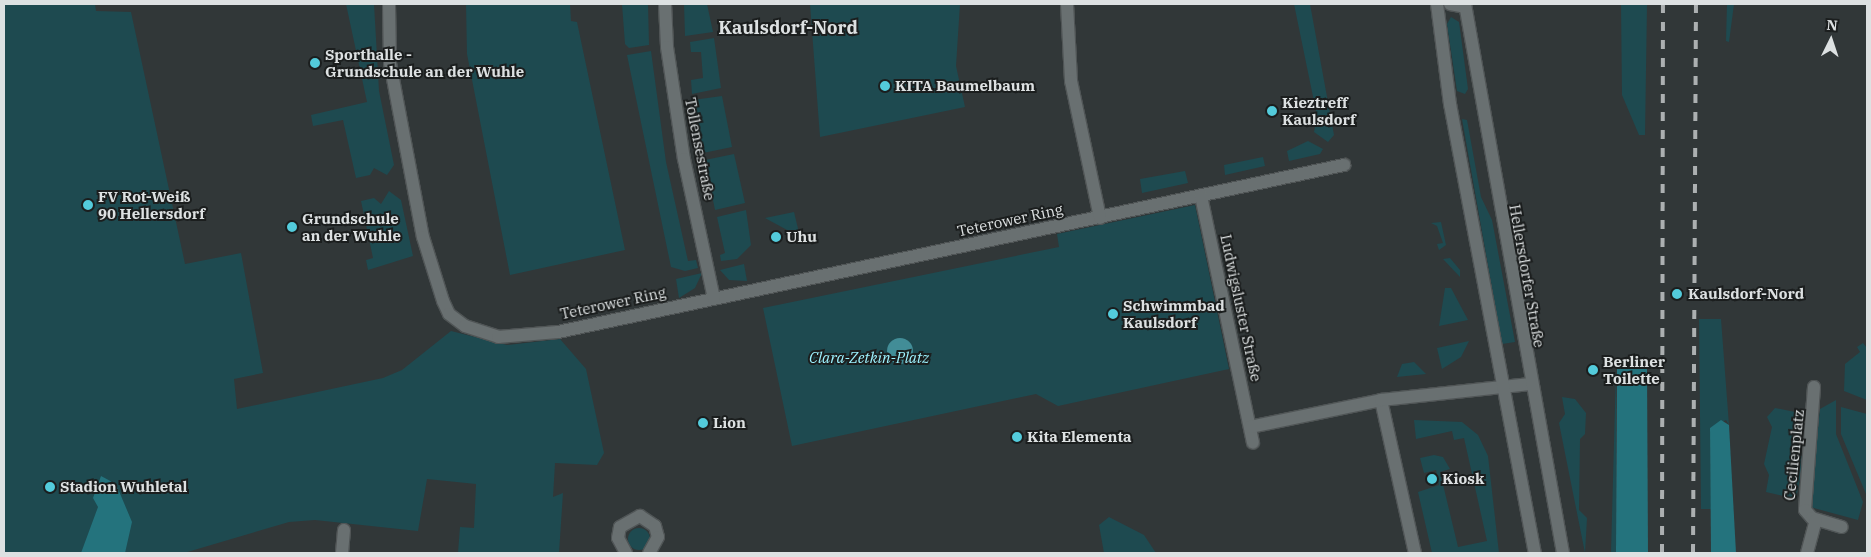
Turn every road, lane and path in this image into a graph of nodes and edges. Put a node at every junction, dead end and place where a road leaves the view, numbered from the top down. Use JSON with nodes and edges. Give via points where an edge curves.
{"nodes":[{"id":1,"x":389,"y":4,"type":"edge"},
{"id":2,"x":665,"y":4,"type":"edge"},
{"id":3,"x":1067,"y":4,"type":"edge"},
{"id":4,"x":1437,"y":4,"type":"edge"},
{"id":5,"x":1450,"y":4,"type":"edge"},
{"id":6,"x":1465,"y":6,"type":"edge"},
{"id":7,"x":1344,"y":166,"type":"dead end"},
{"id":8,"x":1201,"y":196,"type":"junction"},
{"id":9,"x":1100,"y":218,"type":"junction"},
{"id":10,"x":714,"y":299,"type":"junction"},
{"id":11,"x":1530,"y":384,"type":"junction"},
{"id":12,"x":1814,"y":387,"type":"dead end"},
{"id":13,"x":1501,"y":388,"type":"junction"},
{"id":14,"x":1381,"y":400,"type":"junction"},
{"id":15,"x":1250,"y":427,"type":"junction"},
{"id":16,"x":1253,"y":443,"type":"dead end"},
{"id":17,"x":1816,"y":520,"type":"junction"},
{"id":18,"x":1842,"y":527,"type":"dead end"},
{"id":19,"x":344,"y":530,"type":"dead end"},
{"id":20,"x":342,"y":553,"type":"edge"},
{"id":21,"x":626,"y":553,"type":"edge"},
{"id":22,"x":648,"y":553,"type":"edge"},
{"id":23,"x":1415,"y":553,"type":"edge"},
{"id":24,"x":1535,"y":553,"type":"edge"},
{"id":25,"x":1563,"y":553,"type":"edge"},
{"id":26,"x":1807,"y":553,"type":"edge"}],
"edges":[{"from":1,"to":10,"type":"street","name":"Teterower Ring","via":[[390,63],[423,237],[449,314],[465,326],[514,338]]},
{"from":2,"to":10,"type":"street","name":"Tollensestraße","via":[[667,47],[684,159]]},
{"from":3,"to":9,"type":"street","via":[[1071,81]]},
{"from":4,"to":13,"type":"street","via":[[1450,104]]},
{"from":5,"to":6,"type":"street"},
{"from":6,"to":11,"type":"street","name":"Hellersdorfer Straße"},
{"from":7,"to":8,"type":"street","name":"Teterower Ring"},
{"from":8,"to":9,"type":"street","name":"Teterower Ring"},
{"from":8,"to":15,"type":"street","name":"Ludwigsluster Straße"},
{"from":9,"to":10,"type":"street","name":"Teterower Ring"},
{"from":11,"to":13,"type":"street"},
{"from":11,"to":25,"type":"street","name":"Hellersdorfer Straße"},
{"from":12,"to":17,"type":"street","name":"Cecilienplatz","via":[[1805,510]]},
{"from":13,"to":14,"type":"street"},
{"from":13,"to":24,"type":"street"},
{"from":14,"to":15,"type":"street"},
{"from":14,"to":23,"type":"street"},
{"from":15,"to":16,"type":"street","name":"Ludwigsluster Straße"},
{"from":17,"to":18,"type":"street"},
{"from":17,"to":26,"type":"street"},
{"from":19,"to":20,"type":"street"},
{"from":21,"to":22,"type":"street","via":[[618,538],[620,527],[640,516],[655,526],[658,537]]}]}
